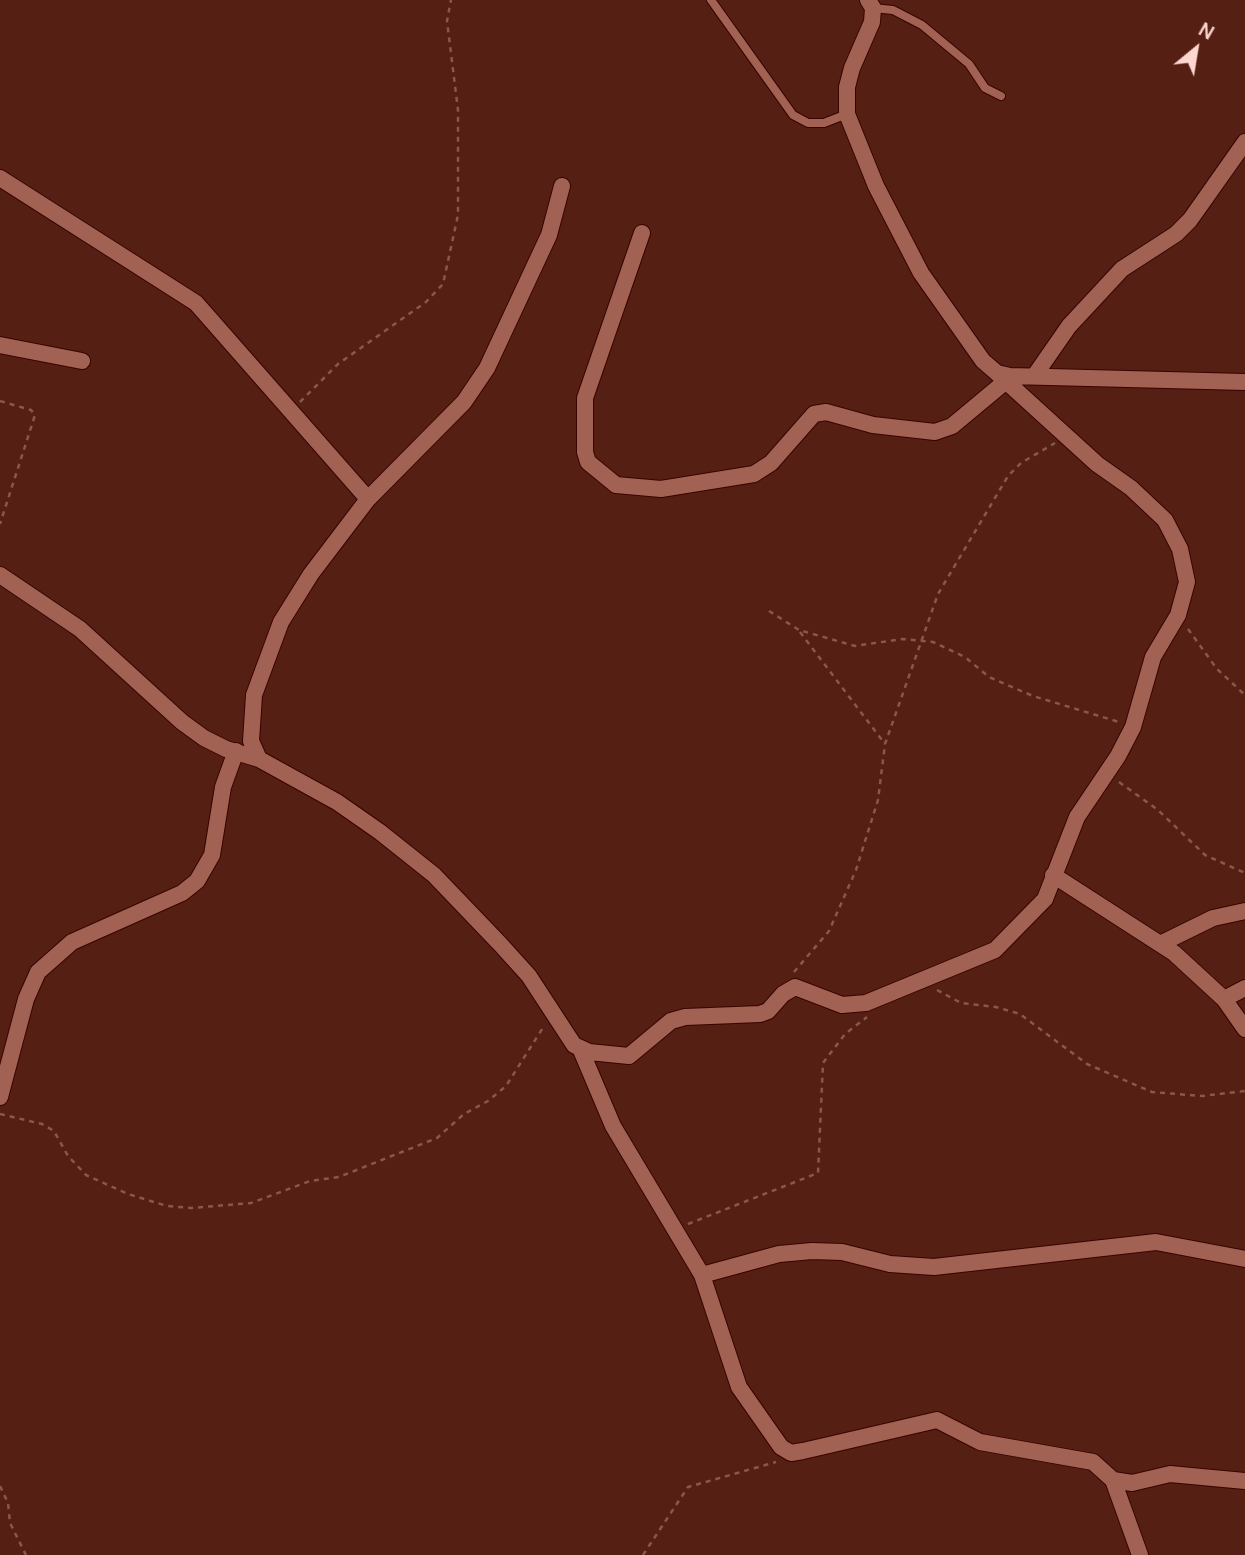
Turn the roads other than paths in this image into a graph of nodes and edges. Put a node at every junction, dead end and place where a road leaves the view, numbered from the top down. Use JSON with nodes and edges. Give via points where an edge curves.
{"nodes":[{"id":1,"x":711,"y":0,"type":"edge"},
{"id":2,"x":871,"y":4,"type":"edge"},
{"id":3,"x":1001,"y":96,"type":"dead end"},
{"id":4,"x":847,"y":114,"type":"junction"},
{"id":5,"x":1245,"y":142,"type":"edge"},
{"id":6,"x":0,"y":178,"type":"edge"},
{"id":7,"x":562,"y":187,"type":"dead end"},
{"id":8,"x":642,"y":233,"type":"dead end"},
{"id":9,"x":0,"y":345,"type":"edge"},
{"id":10,"x":82,"y":361,"type":"dead end"},
{"id":11,"x":1035,"y":375,"type":"junction"},
{"id":12,"x":1002,"y":377,"type":"junction"},
{"id":13,"x":1245,"y":382,"type":"edge"},
{"id":14,"x":368,"y":499,"type":"junction"},
{"id":15,"x":0,"y":575,"type":"edge"},
{"id":16,"x":236,"y":751,"type":"junction"},
{"id":17,"x":259,"y":759,"type":"junction"},
{"id":18,"x":1054,"y":875,"type":"junction"},
{"id":19,"x":1245,"y":911,"type":"edge"},
{"id":20,"x":1160,"y":944,"type":"junction"},
{"id":21,"x":1245,"y":988,"type":"edge"},
{"id":22,"x":1224,"y":999,"type":"junction"},
{"id":23,"x":1245,"y":1029,"type":"edge"},
{"id":24,"x":580,"y":1048,"type":"junction"},
{"id":25,"x":0,"y":1097,"type":"edge"},
{"id":26,"x":1245,"y":1259,"type":"edge"},
{"id":27,"x":702,"y":1275,"type":"junction"},
{"id":28,"x":1112,"y":1480,"type":"junction"},
{"id":29,"x":1245,"y":1481,"type":"edge"},
{"id":30,"x":1140,"y":1555,"type":"edge"}],
"edges":[{"from":1,"to":4,"type":"lane","via":[[793,115],[808,123],[824,123]]},
{"from":2,"to":3,"type":"lane","via":[[922,25],[968,64],[985,88]]},
{"from":2,"to":4,"type":"street","via":[[872,22],[847,86]]},
{"from":4,"to":12,"type":"street","via":[[876,186],[921,273],[983,361]]},
{"from":5,"to":11,"type":"street","via":[[1190,220],[1122,269],[1069,326]]},
{"from":6,"to":14,"type":"street","via":[[196,303]]},
{"from":7,"to":14,"type":"street","via":[[549,234],[487,368],[464,402]]},
{"from":8,"to":12,"type":"street","via":[[586,398],[585,452],[589,462],[616,485],[661,489],[754,474],[771,463],[814,414],[826,412],[873,425],[935,432],[952,426]]},
{"from":9,"to":10,"type":"street"},
{"from":11,"to":12,"type":"street"},
{"from":11,"to":13,"type":"street"},
{"from":12,"to":18,"type":"street","via":[[1165,520],[1180,549],[1187,582],[1178,615],[1153,657],[1133,727],[1077,817]]},
{"from":14,"to":17,"type":"street","via":[[281,622],[254,695],[251,741]]},
{"from":15,"to":16,"type":"street","via":[[80,629],[182,722],[204,738]]},
{"from":16,"to":17,"type":"street"},
{"from":16,"to":25,"type":"street","via":[[223,787],[212,855],[197,881],[182,893],[72,942],[38,972],[26,999]]},
{"from":17,"to":24,"type":"street","via":[[337,802],[425,868],[530,976]]},
{"from":18,"to":20,"type":"street"},
{"from":18,"to":24,"type":"street","via":[[1045,898],[995,950],[866,1003],[851,1006],[795,987],[760,1014],[671,1021],[629,1056]]},
{"from":19,"to":20,"type":"street","via":[[1213,918]]},
{"from":20,"to":22,"type":"street"},
{"from":21,"to":22,"type":"street"},
{"from":22,"to":23,"type":"street"},
{"from":24,"to":27,"type":"street","via":[[613,1126]]},
{"from":26,"to":27,"type":"street","via":[[1156,1242],[934,1267],[812,1251],[779,1254]]},
{"from":27,"to":28,"type":"street","via":[[739,1387],[781,1447],[791,1453],[937,1420],[981,1442],[1093,1462]]},
{"from":28,"to":29,"type":"street","via":[[1132,1483],[1170,1474]]},
{"from":28,"to":30,"type":"street"}]}
